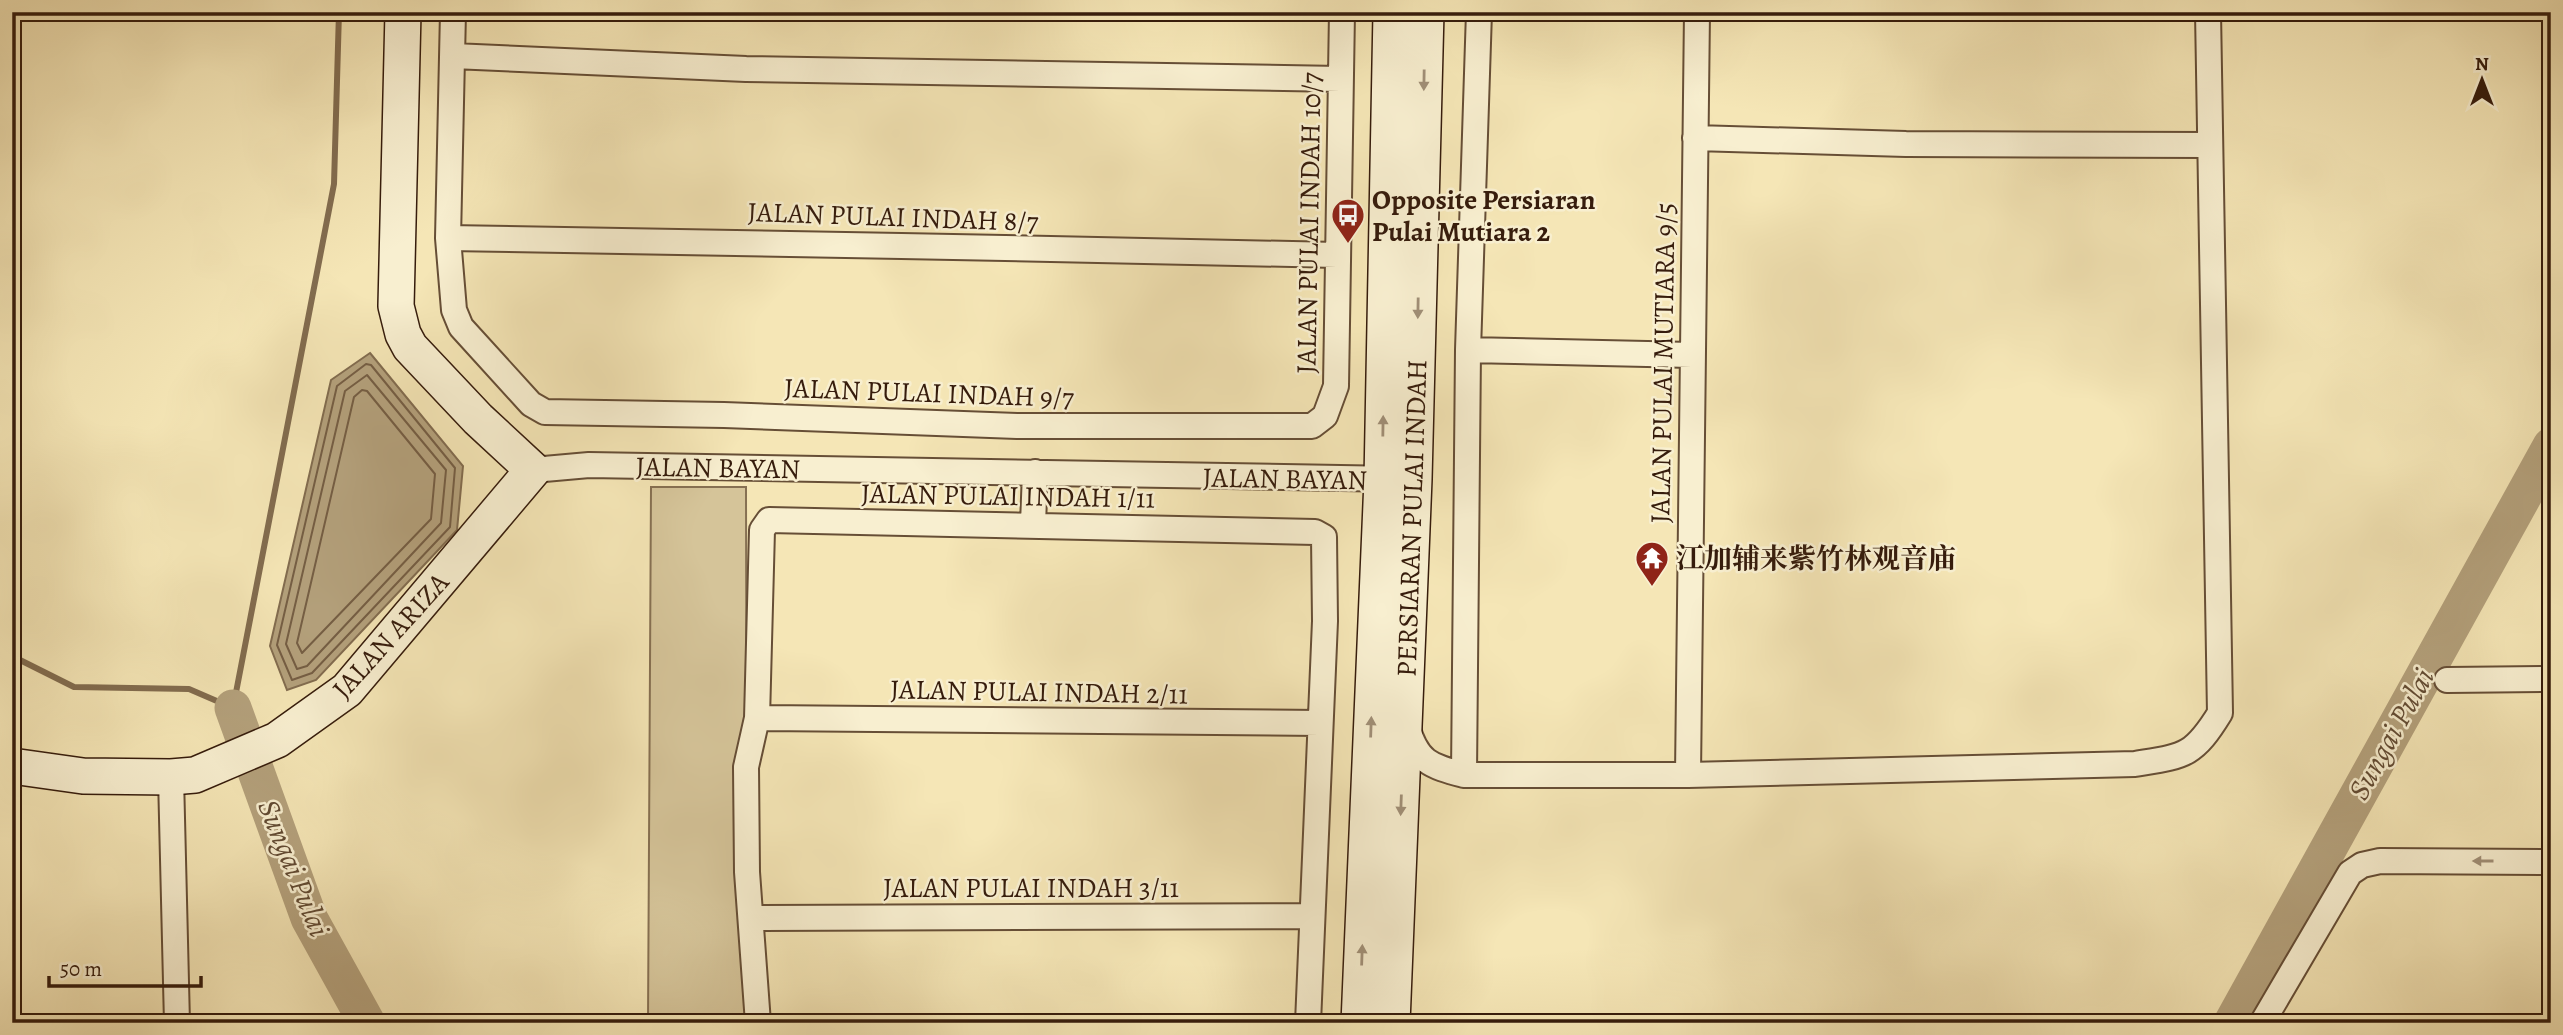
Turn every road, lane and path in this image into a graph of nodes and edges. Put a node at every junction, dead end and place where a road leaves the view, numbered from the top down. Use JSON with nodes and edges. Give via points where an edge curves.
{"nodes":[{"id":1,"x":403,"y":12,"type":"edge"},
{"id":2,"x":453,"y":12,"type":"edge"},
{"id":3,"x":1342,"y":12,"type":"edge"},
{"id":4,"x":1391,"y":12,"type":"edge"},
{"id":5,"x":1426,"y":12,"type":"edge"},
{"id":6,"x":1479,"y":12,"type":"edge"},
{"id":7,"x":1697,"y":12,"type":"edge"},
{"id":8,"x":2208,"y":12,"type":"edge"},
{"id":9,"x":453,"y":56,"type":"junction"},
{"id":10,"x":1340,"y":79,"type":"junction"},
{"id":11,"x":1695,"y":138,"type":"junction"},
{"id":12,"x":2210,"y":145,"type":"junction"},
{"id":13,"x":448,"y":238,"type":"junction"},
{"id":14,"x":1337,"y":255,"type":"junction"},
{"id":15,"x":1468,"y":350,"type":"junction"},
{"id":16,"x":1692,"y":355,"type":"junction"},
{"id":17,"x":1312,"y":426,"type":"joint"},
{"id":18,"x":533,"y":470,"type":"junction"},
{"id":19,"x":1035,"y":472,"type":"junction"},
{"id":20,"x":1398,"y":479,"type":"junction"},
{"id":21,"x":1033,"y":524,"type":"junction"},
{"id":22,"x":2551,"y":679,"type":"edge"},
{"id":23,"x":2448,"y":680,"type":"dead end"},
{"id":24,"x":1404,"y":715,"type":"junction"},
{"id":25,"x":757,"y":718,"type":"junction"},
{"id":26,"x":1320,"y":723,"type":"junction"},
{"id":27,"x":12,"y":766,"type":"edge"},
{"id":28,"x":1464,"y":775,"type":"junction"},
{"id":29,"x":1688,"y":775,"type":"junction"},
{"id":30,"x":183,"y":776,"type":"junction"},
{"id":31,"x":2551,"y":862,"type":"edge"},
{"id":32,"x":1311,"y":916,"type":"junction"},
{"id":33,"x":751,"y":918,"type":"junction"},
{"id":34,"x":177,"y":1023,"type":"edge"},
{"id":35,"x":758,"y":1023,"type":"edge"},
{"id":36,"x":1308,"y":1023,"type":"edge"},
{"id":37,"x":1359,"y":1023,"type":"edge"},
{"id":38,"x":1392,"y":1023,"type":"edge"},
{"id":39,"x":2262,"y":1023,"type":"edge"}],
"edges":[{"from":1,"to":18,"type":"main road","via":[[396,306],[403,334],[478,419]]},
{"from":2,"to":9,"type":"street"},
{"from":3,"to":10,"type":"street","name":"JALAN PULAI INDAH 10/7"},
{"from":20,"to":4,"type":"main road","name":"PERSIARAN PULAI INDAH","one_way":true},
{"from":5,"to":20,"type":"main road","name":"PERSIARAN PULAI INDAH","one_way":true},
{"from":6,"to":15,"type":"street"},
{"from":7,"to":11,"type":"street","name":"JALAN PULAI MUTIARA 9/5"},
{"from":8,"to":12,"type":"street"},
{"from":9,"to":10,"type":"street","via":[[746,69]]},
{"from":9,"to":13,"type":"street"},
{"from":10,"to":14,"type":"street","name":"JALAN PULAI INDAH 10/7"},
{"from":11,"to":12,"type":"street"},
{"from":11,"to":16,"type":"street","name":"JALAN PULAI MUTIARA 9/5"},
{"from":12,"to":29,"type":"street","via":[[2220,713],[2204,740],[2180,756],[2135,764]]},
{"from":13,"to":14,"type":"street","name":"JALAN PULAI INDAH 8/7"},
{"from":13,"to":17,"type":"street","name":"JALAN PULAI INDAH 9/7","via":[[454,310],[461,327],[531,404],[545,412],[1017,426]]},
{"from":14,"to":17,"type":"street","name":"JALAN PULAI INDAH 10/7","via":[[1336,386],[1325,416]]},
{"from":15,"to":16,"type":"street"},
{"from":15,"to":28,"type":"street"},
{"from":16,"to":29,"type":"street","name":"JALAN PULAI MUTIARA 9/5"},
{"from":18,"to":19,"type":"street","name":"JALAN BAYAN","via":[[589,465]]},
{"from":18,"to":30,"type":"main road","name":"JALAN ARIZA","via":[[347,691],[277,740]]},
{"from":19,"to":20,"type":"street","name":"JALAN BAYAN"},
{"from":19,"to":21,"type":"street"},
{"from":20,"to":24,"type":"main road","name":"PERSIARAN PULAI INDAH"},
{"from":37,"to":20,"type":"main road","name":"PERSIARAN PULAI INDAH","one_way":true},
{"from":21,"to":25,"type":"street","name":"JALAN PULAI INDAH 1/11","via":[[769,520],[762,530]]},
{"from":21,"to":26,"type":"street","name":"JALAN PULAI INDAH 1/11","via":[[1321,533],[1326,540]]},
{"from":22,"to":23,"type":"street"},
{"from":24,"to":28,"type":"street","via":[[1411,742],[1425,761]]},
{"from":24,"to":38,"type":"main road","name":"PERSIARAN PULAI INDAH","one_way":true},
{"from":25,"to":26,"type":"street","name":"JALAN PULAI INDAH 2/11"},
{"from":25,"to":33,"type":"street","via":[[746,767]]},
{"from":26,"to":32,"type":"street"},
{"from":27,"to":30,"type":"main road","name":"JALAN ARIZA","via":[[83,776]]},
{"from":28,"to":29,"type":"street"},
{"from":30,"to":34,"type":"street"},
{"from":31,"to":39,"type":"street","one_way":true,"via":[[2380,861],[2362,865],[2350,873]]},
{"from":32,"to":33,"type":"street","name":"JALAN PULAI INDAH 3/11"},
{"from":32,"to":36,"type":"street"},
{"from":33,"to":35,"type":"street"}]}
